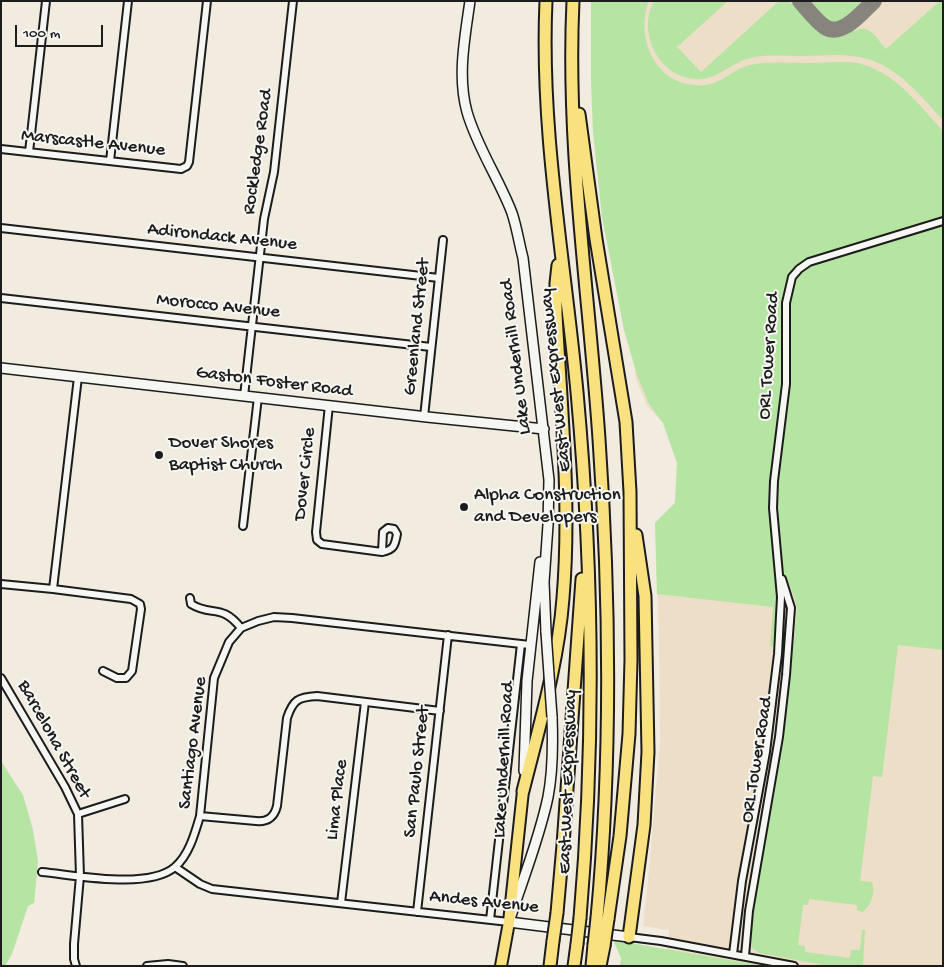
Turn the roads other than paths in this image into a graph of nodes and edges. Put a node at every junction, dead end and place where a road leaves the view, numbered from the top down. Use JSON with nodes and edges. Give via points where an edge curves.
{"nodes":[{"id":1,"x":46,"y":1,"type":"edge"},
{"id":2,"x":128,"y":1,"type":"edge"},
{"id":3,"x":207,"y":1,"type":"edge"},
{"id":4,"x":293,"y":1,"type":"edge"},
{"id":5,"x":470,"y":1,"type":"edge"},
{"id":6,"x":546,"y":1,"type":"edge"},
{"id":7,"x":573,"y":1,"type":"edge"},
{"id":8,"x":572,"y":68,"type":"junction"},
{"id":9,"x":1,"y":149,"type":"edge"},
{"id":10,"x":29,"y":152,"type":"junction"},
{"id":11,"x":110,"y":161,"type":"junction"},
{"id":12,"x":943,"y":221,"type":"edge"},
{"id":13,"x":1,"y":228,"type":"edge"},
{"id":14,"x":443,"y":240,"type":"dead end"},
{"id":15,"x":560,"y":251,"type":"junction"},
{"id":16,"x":260,"y":258,"type":"junction"},
{"id":17,"x":439,"y":278,"type":"junction"},
{"id":18,"x":1,"y":298,"type":"edge"},
{"id":19,"x":252,"y":326,"type":"junction"},
{"id":20,"x":431,"y":346,"type":"junction"},
{"id":21,"x":1,"y":368,"type":"edge"},
{"id":22,"x":78,"y":377,"type":"junction"},
{"id":23,"x":244,"y":396,"type":"junction"},
{"id":24,"x":258,"y":397,"type":"junction"},
{"id":25,"x":329,"y":405,"type":"junction"},
{"id":26,"x":424,"y":417,"type":"junction"},
{"id":27,"x":544,"y":429,"type":"junction"},
{"id":28,"x":549,"y":480,"type":"junction"},
{"id":29,"x":630,"y":492,"type":"junction"},
{"id":30,"x":243,"y":526,"type":"dead end"},
{"id":31,"x":587,"y":548,"type":"junction"},
{"id":32,"x":382,"y":552,"type":"dead end"},
{"id":33,"x":778,"y":568,"type":"junction"},
{"id":34,"x":1,"y":584,"type":"edge"},
{"id":35,"x":53,"y":589,"type":"junction"},
{"id":36,"x":190,"y":598,"type":"dead end"},
{"id":37,"x":241,"y":628,"type":"junction"},
{"id":38,"x":448,"y":636,"type":"junction"},
{"id":39,"x":525,"y":644,"type":"junction"},
{"id":40,"x":778,"y":654,"type":"junction"},
{"id":41,"x":788,"y":655,"type":"junction"},
{"id":42,"x":103,"y":671,"type":"dead end"},
{"id":43,"x":1,"y":678,"type":"edge"},
{"id":44,"x":365,"y":702,"type":"junction"},
{"id":45,"x":440,"y":710,"type":"junction"},
{"id":46,"x":760,"y":782,"type":"junction"},
{"id":47,"x":771,"y":784,"type":"junction"},
{"id":48,"x":523,"y":791,"type":"junction"},
{"id":49,"x":125,"y":799,"type":"dead end"},
{"id":50,"x":78,"y":814,"type":"junction"},
{"id":51,"x":200,"y":816,"type":"junction"},
{"id":52,"x":174,"y":867,"type":"junction"},
{"id":53,"x":42,"y":872,"type":"dead end"},
{"id":54,"x":80,"y":876,"type":"junction"},
{"id":55,"x":341,"y":903,"type":"junction"},
{"id":56,"x":417,"y":912,"type":"junction"},
{"id":57,"x":602,"y":918,"type":"junction"},
{"id":58,"x":490,"y":920,"type":"junction"},
{"id":59,"x":509,"y":922,"type":"junction"},
{"id":60,"x":629,"y":937,"type":"junction"},
{"id":61,"x":599,"y":946,"type":"junction"},
{"id":62,"x":733,"y":954,"type":"junction"},
{"id":63,"x":745,"y":956,"type":"junction"},
{"id":64,"x":76,"y":966,"type":"edge"},
{"id":65,"x":147,"y":966,"type":"edge"},
{"id":66,"x":183,"y":966,"type":"edge"},
{"id":67,"x":501,"y":966,"type":"edge"},
{"id":68,"x":550,"y":966,"type":"edge"},
{"id":69,"x":574,"y":966,"type":"edge"},
{"id":70,"x":592,"y":966,"type":"edge"},
{"id":71,"x":600,"y":966,"type":"edge"},
{"id":72,"x":794,"y":966,"type":"edge"}],
"edges":[{"from":1,"to":10,"type":"street"},
{"from":2,"to":11,"type":"street"},
{"from":3,"to":11,"type":"street","name":"Marscastle Avenue","via":[[186,166],[181,169]]},
{"from":4,"to":16,"type":"street","name":"Rockledge Road","via":[[274,172]]},
{"from":5,"to":27,"type":"main road","name":"Lake Underhill Road","via":[[462,83],[467,112],[511,213],[518,237]]},
{"from":6,"to":15,"type":"highway","name":"East-West Expressway","via":[[547,96]]},
{"from":7,"to":8,"type":"highway","name":"East-West Expressway"},
{"from":8,"to":29,"type":"highway","via":[[626,422]]},
{"from":8,"to":57,"type":"highway","name":"East-West Expressway","via":[[578,194],[600,446],[606,574]]},
{"from":9,"to":10,"type":"street","name":"Marscastle Avenue"},
{"from":10,"to":11,"type":"street","name":"Marscastle Avenue"},
{"from":12,"to":33,"type":"street","name":"ORL Tower Road","via":[[809,262],[792,277],[786,303],[786,384],[774,481]]},
{"from":13,"to":16,"type":"street","name":"Adirondack Avenue"},
{"from":14,"to":17,"type":"street","name":"Greenland Street"},
{"from":15,"to":31,"type":"highway","name":"East-West Expressway","via":[[577,393]]},
{"from":15,"to":48,"type":"highway","via":[[556,283],[566,500],[563,598],[549,690]]},
{"from":16,"to":17,"type":"street","name":"Adirondack Avenue"},
{"from":16,"to":19,"type":"street","name":"Rockledge Road"},
{"from":17,"to":20,"type":"street","name":"Greenland Street"},
{"from":18,"to":19,"type":"street","name":"Morocco Avenue"},
{"from":19,"to":20,"type":"street","name":"Morocco Avenue"},
{"from":19,"to":23,"type":"street","name":"Rockledge Road"},
{"from":20,"to":26,"type":"street","name":"Greenland Street"},
{"from":21,"to":22,"type":"main road","name":"Gaston Foster Road"},
{"from":22,"to":23,"type":"main road","name":"Gaston Foster Road"},
{"from":22,"to":35,"type":"street"},
{"from":23,"to":24,"type":"main road","name":"Gaston Foster Road"},
{"from":24,"to":25,"type":"main road","name":"Gaston Foster Road"},
{"from":24,"to":30,"type":"street"},
{"from":25,"to":26,"type":"main road","name":"Gaston Foster Road"},
{"from":25,"to":32,"type":"street","name":"Dover Circle","via":[[317,540],[322,544]]},
{"from":26,"to":27,"type":"main road","name":"Gaston Foster Road"},
{"from":27,"to":28,"type":"main road","name":"Lake Underhill Road"},
{"from":28,"to":39,"type":"main road","name":"Lake Underhill Road"},
{"from":28,"to":59,"type":"main road","name":"Lake Underhill Road","bridge":true,"via":[[544,582],[552,759],[548,796]]},
{"from":29,"to":57,"type":"highway","via":[[629,734],[620,836]]},
{"from":29,"to":60,"type":"highway","via":[[645,596],[648,752],[644,824]]},
{"from":31,"to":68,"type":"highway","bridge":true},
{"from":31,"to":69,"type":"highway","name":"East-West Expressway","bridge":true,"via":[[590,622],[587,820]]},
{"from":33,"to":40,"type":"street","name":"ORL Tower Road","via":[[781,606]]},
{"from":33,"to":41,"type":"street","name":"ORL Tower Road","via":[[791,608]]},
{"from":34,"to":35,"type":"street"},
{"from":35,"to":42,"type":"street","via":[[131,599],[140,604],[132,671],[126,678],[117,678]]},
{"from":36,"to":37,"type":"street","via":[[191,604],[197,608],[219,611]]},
{"from":37,"to":38,"type":"street","via":[[266,619],[292,618]]},
{"from":37,"to":51,"type":"street","name":"Santiago Avenue","via":[[230,642],[214,678]]},
{"from":38,"to":39,"type":"street"},
{"from":38,"to":45,"type":"street","name":"San Paulo Street"},
{"from":39,"to":48,"type":"main road","name":"Lake Underhill Road","via":[[527,681]]},
{"from":39,"to":58,"type":"street","name":"Lake Underhill Road"},
{"from":40,"to":41,"type":"street"},
{"from":40,"to":46,"type":"street","name":"ORL Tower Road"},
{"from":41,"to":47,"type":"street","name":"ORL Tower Road"},
{"from":43,"to":50,"type":"street","name":"Barcelona Street","via":[[66,787]]},
{"from":44,"to":45,"type":"street"},
{"from":44,"to":51,"type":"street","via":[[317,696],[305,697],[291,706],[275,812],[270,819],[263,822]]},
{"from":44,"to":55,"type":"street","name":"Lima Place"},
{"from":45,"to":56,"type":"street","name":"San Paulo Street"},
{"from":46,"to":47,"type":"street"},
{"from":46,"to":62,"type":"street","name":"ORL Tower Road"},
{"from":47,"to":63,"type":"street","name":"ORL Tower Road"},
{"from":48,"to":59,"type":"main road","name":"Lake Underhill Road"},
{"from":49,"to":50,"type":"street"},
{"from":50,"to":54,"type":"street","name":"Barcelona Street"},
{"from":51,"to":52,"type":"street","name":"Santiago Avenue","via":[[185,854]]},
{"from":52,"to":54,"type":"street","via":[[152,877],[135,880]]},
{"from":52,"to":55,"type":"street","name":"Andes Avenue","via":[[212,889]]},
{"from":53,"to":54,"type":"street"},
{"from":54,"to":64,"type":"street","name":"Barcelona Street","via":[[74,944]]},
{"from":55,"to":56,"type":"street","name":"Andes Avenue"},
{"from":56,"to":58,"type":"street","name":"Andes Avenue"},
{"from":57,"to":61,"type":"highway","bridge":true},
{"from":58,"to":59,"type":"street","name":"Andes Avenue"},
{"from":59,"to":60,"type":"main road","name":"Andes Avenue"},
{"from":59,"to":67,"type":"main road","name":"Lake Underhill Road"},
{"from":60,"to":62,"type":"street","name":"Andes Avenue"},
{"from":61,"to":70,"type":"highway"},
{"from":61,"to":71,"type":"highway"},
{"from":62,"to":63,"type":"street","name":"Andes Avenue"},
{"from":63,"to":72,"type":"street","name":"Andes Avenue"},
{"from":65,"to":66,"type":"street"}]}
